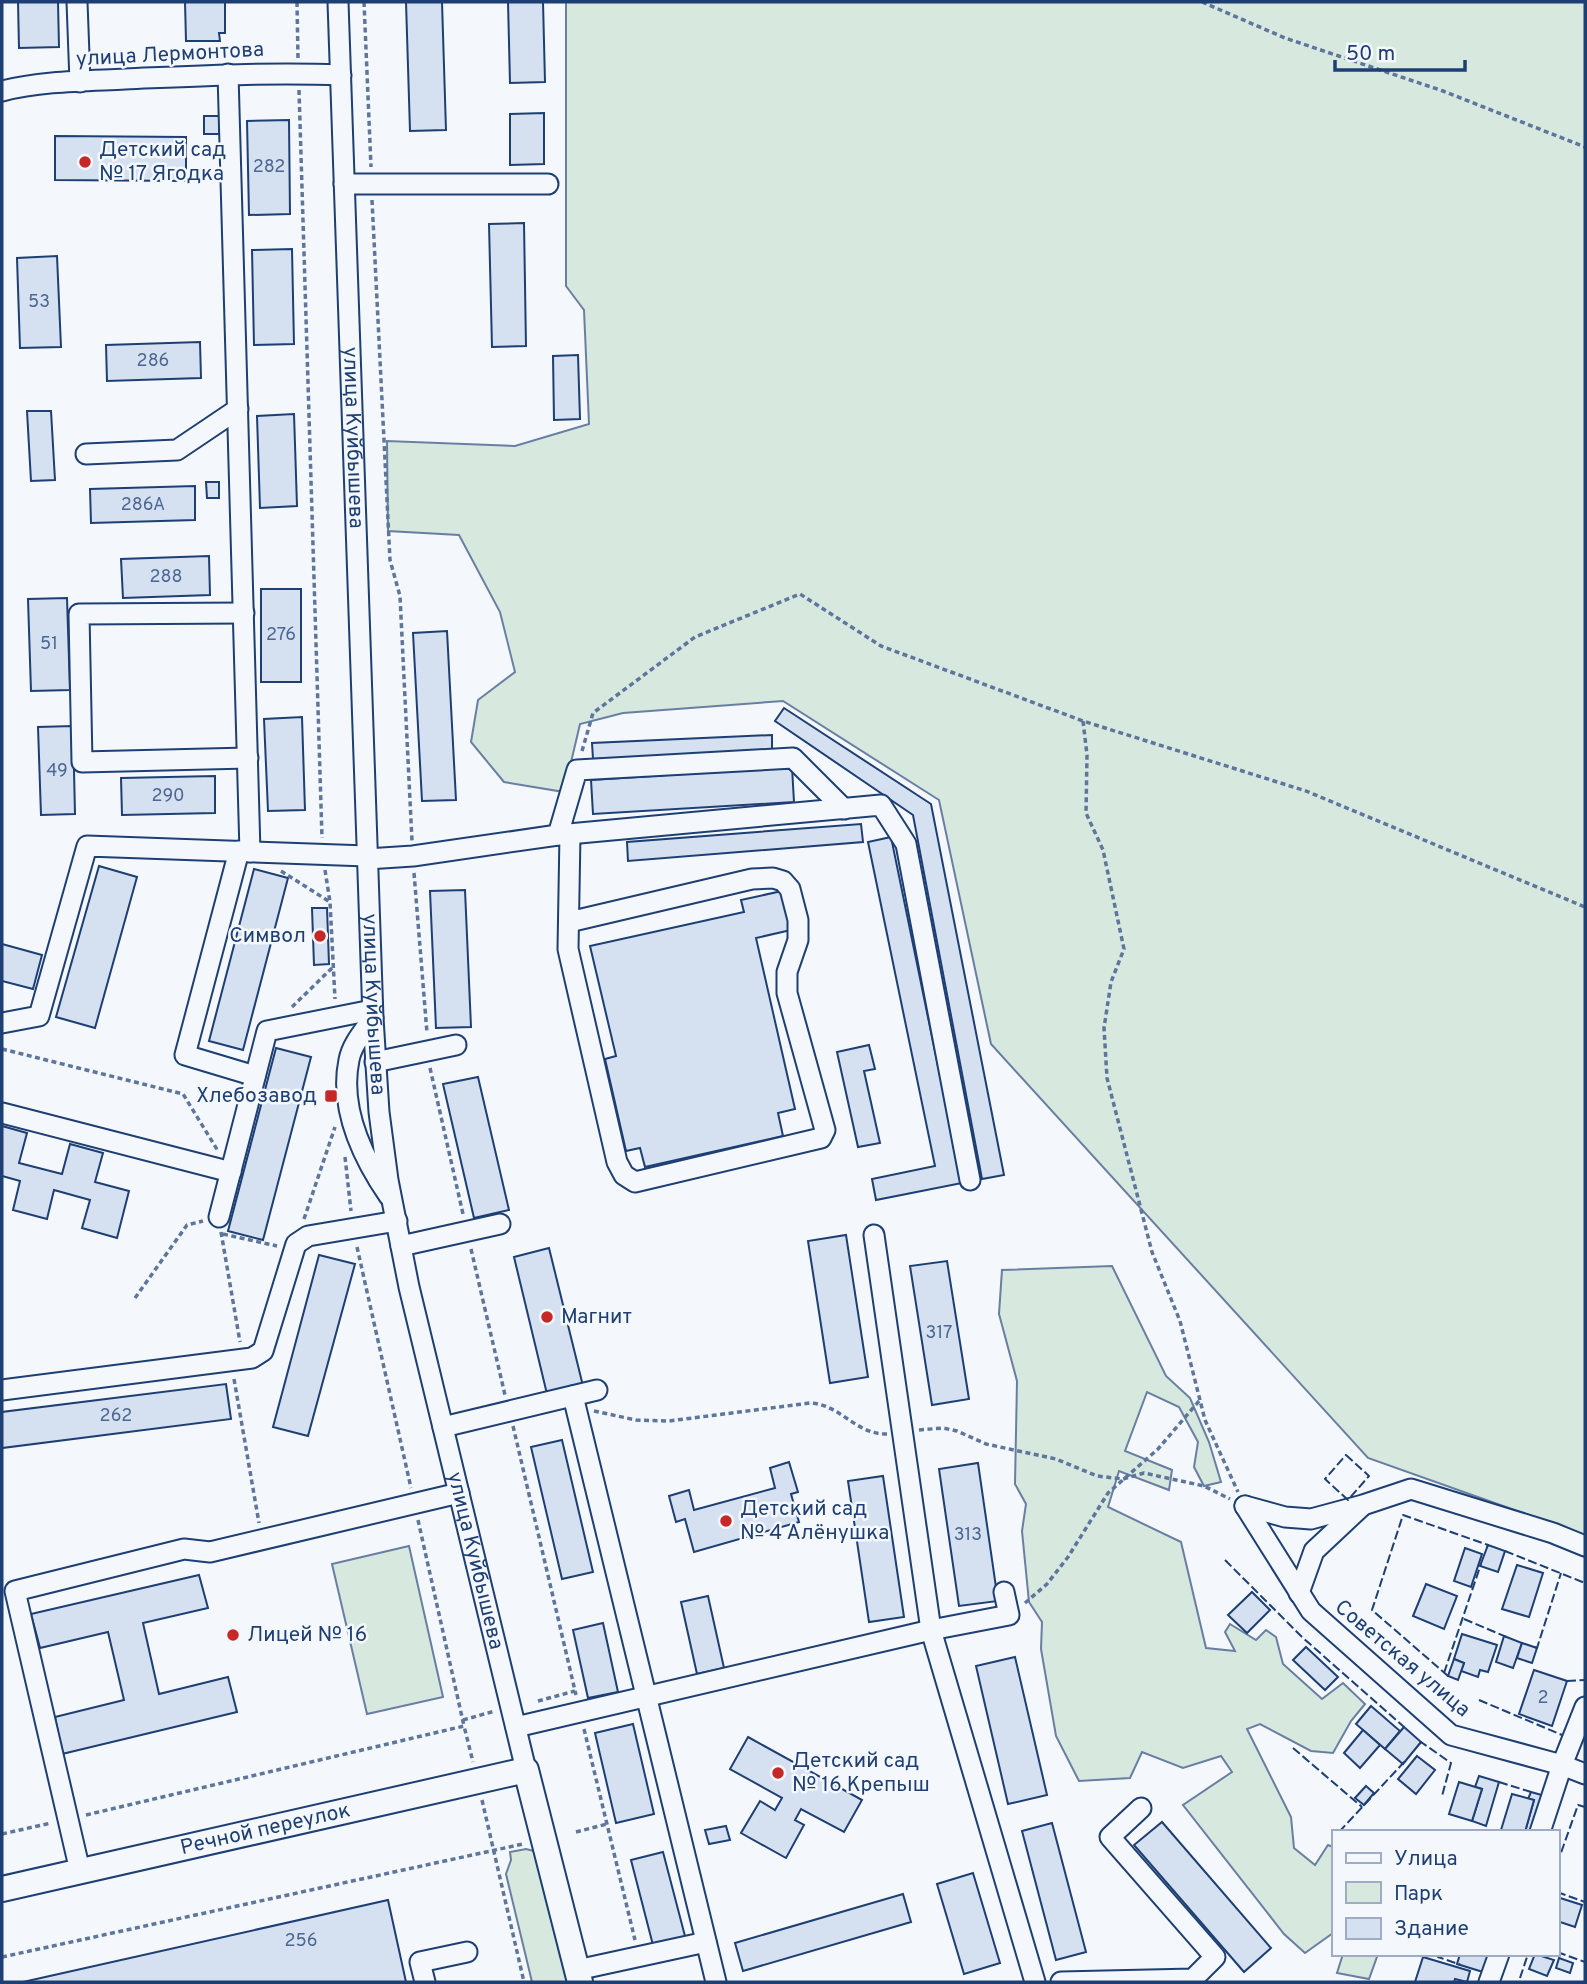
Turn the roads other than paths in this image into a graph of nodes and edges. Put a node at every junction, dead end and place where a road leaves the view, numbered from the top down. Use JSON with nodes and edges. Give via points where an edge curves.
{"nodes":[{"id":1,"x":77,"y":2,"type":"edge"},
{"id":2,"x":338,"y":2,"type":"edge"},
{"id":3,"x":228,"y":74,"type":"junction"},
{"id":4,"x":341,"y":75,"type":"junction"},
{"id":5,"x":80,"y":82,"type":"junction"},
{"id":6,"x":2,"y":91,"type":"edge"},
{"id":7,"x":344,"y":184,"type":"junction"},
{"id":8,"x":548,"y":184,"type":"dead end"},
{"id":9,"x":238,"y":409,"type":"junction"},
{"id":10,"x":86,"y":454,"type":"dead end"},
{"id":11,"x":244,"y":613,"type":"junction"},
{"id":12,"x":248,"y":758,"type":"junction"},
{"id":13,"x":844,"y":809,"type":"junction"},
{"id":14,"x":564,"y":835,"type":"junction"},
{"id":15,"x":245,"y":851,"type":"junction"},
{"id":16,"x":367,"y":858,"type":"junction"},
{"id":17,"x":569,"y":922,"type":"junction"},
{"id":18,"x":373,"y":1014,"type":"junction"},
{"id":19,"x":2,"y":1023,"type":"edge"},
{"id":20,"x":456,"y":1045,"type":"dead end"},
{"id":21,"x":375,"y":1062,"type":"junction"},
{"id":22,"x":255,"y":1076,"type":"junction"},
{"id":23,"x":2,"y":1113,"type":"edge"},
{"id":24,"x":231,"y":1172,"type":"junction"},
{"id":25,"x":970,"y":1180,"type":"dead end"},
{"id":26,"x":393,"y":1201,"type":"junction"},
{"id":27,"x":397,"y":1221,"type":"junction"},
{"id":28,"x":500,"y":1224,"type":"dead end"},
{"id":29,"x":220,"y":1225,"type":"road end"},
{"id":30,"x":874,"y":1235,"type":"dead end"},
{"id":31,"x":401,"y":1246,"type":"junction"},
{"id":32,"x":2,"y":1390,"type":"edge"},
{"id":33,"x":597,"y":1390,"type":"dead end"},
{"id":34,"x":573,"y":1396,"type":"junction"},
{"id":35,"x":443,"y":1427,"type":"junction"},
{"id":36,"x":459,"y":1493,"type":"junction"},
{"id":37,"x":1363,"y":1505,"type":"junction"},
{"id":38,"x":1585,"y":1546,"type":"edge"},
{"id":39,"x":1004,"y":1592,"type":"dead end"},
{"id":40,"x":1299,"y":1593,"type":"junction"},
{"id":41,"x":931,"y":1630,"type":"junction"},
{"id":42,"x":645,"y":1696,"type":"junction"},
{"id":43,"x":1585,"y":1707,"type":"edge"},
{"id":44,"x":516,"y":1727,"type":"junction"},
{"id":45,"x":1562,"y":1765,"type":"junction"},
{"id":46,"x":526,"y":1770,"type":"junction"},
{"id":47,"x":1585,"y":1774,"type":"edge"},
{"id":48,"x":1141,"y":1808,"type":"dead end"},
{"id":49,"x":1541,"y":1830,"type":"edge"},
{"id":50,"x":80,"y":1871,"type":"junction"},
{"id":51,"x":3,"y":1885,"type":"edge"},
{"id":52,"x":706,"y":1942,"type":"junction"},
{"id":53,"x":467,"y":1952,"type":"dead end"},
{"id":54,"x":1498,"y":1956,"type":"edge"},
{"id":55,"x":579,"y":1976,"type":"edge"},
{"id":56,"x":425,"y":1982,"type":"edge"},
{"id":57,"x":716,"y":1982,"type":"edge"},
{"id":58,"x":1035,"y":1982,"type":"edge"},
{"id":59,"x":1061,"y":1982,"type":"edge"},
{"id":60,"x":1103,"y":1982,"type":"edge"},
{"id":61,"x":1489,"y":1982,"type":"edge"}],
"edges":[{"from":1,"to":5,"type":"street"},
{"from":2,"to":4,"type":"street","name":"улица Куйбышева"},
{"from":3,"to":4,"type":"street","name":"улица Лермонтова"},
{"from":3,"to":5,"type":"street","name":"улица Лермонтова"},
{"from":3,"to":9,"type":"street"},
{"from":4,"to":7,"type":"street","name":"улица Куйбышева"},
{"from":5,"to":6,"type":"street","name":"улица Лермонтова"},
{"from":7,"to":8,"type":"street"},
{"from":7,"to":16,"type":"street","name":"улица Куйбышева"},
{"from":9,"to":10,"type":"street","via":[[177,450]]},
{"from":9,"to":11,"type":"street"},
{"from":11,"to":12,"type":"street"},
{"from":11,"to":12,"type":"street","via":[[79,614],[82,762]]},
{"from":12,"to":15,"type":"street"},
{"from":13,"to":14,"type":"street"},
{"from":13,"to":14,"type":"street","via":[[793,758],[577,770]]},
{"from":13,"to":25,"type":"street","via":[[881,806],[906,844]]},
{"from":14,"to":16,"type":"street"},
{"from":14,"to":17,"type":"street"},
{"from":15,"to":16,"type":"street"},
{"from":15,"to":19,"type":"street","via":[[87,846],[38,1016]]},
{"from":15,"to":22,"type":"street","via":[[186,1055]]},
{"from":16,"to":18,"type":"street","name":"улица Куйбышева"},
{"from":17,"to":17,"type":"street","via":[[568,949],[617,1162],[624,1175],[635,1182],[821,1138],[825,1130],[787,993],[798,920],[790,889],[783,881],[752,879]]},
{"from":18,"to":21,"type":"street","name":"улица Куйбышева"},
{"from":18,"to":22,"type":"street","via":[[267,1031]]},
{"from":18,"to":26,"type":"street","via":[[349,1059],[346,1097],[372,1172]]},
{"from":20,"to":21,"type":"street"},
{"from":21,"to":26,"type":"street","name":"улица Куйбышева"},
{"from":22,"to":24,"type":"street"},
{"from":23,"to":24,"type":"street"},
{"from":24,"to":29,"type":"street"},
{"from":26,"to":27,"type":"street","name":"улица Куйбышева"},
{"from":27,"to":31,"type":"street","name":"улица Куйбышева"},
{"from":27,"to":32,"type":"street","via":[[308,1236],[295,1247],[262,1351],[252,1358]]},
{"from":28,"to":31,"type":"street"},
{"from":30,"to":41,"type":"street"},
{"from":31,"to":35,"type":"street","name":"улица Куйбышева"},
{"from":33,"to":34,"type":"street"},
{"from":34,"to":35,"type":"street"},
{"from":34,"to":42,"type":"street"},
{"from":35,"to":36,"type":"street","name":"улица Куйбышева"},
{"from":36,"to":44,"type":"street","name":"улица Куйбышева"},
{"from":36,"to":50,"type":"street","via":[[211,1552],[184,1549],[15,1591]]},
{"from":37,"to":38,"type":"street","via":[[1411,1489]]},
{"from":37,"to":40,"type":"street","via":[[1314,1551]]},
{"from":37,"to":40,"type":"street","name":"Советская улица","via":[[1311,1518],[1285,1517],[1245,1506]]},
{"from":39,"to":41,"type":"street","via":[[1009,1615]]},
{"from":40,"to":45,"type":"street","name":"Советская улица","via":[[1311,1611],[1451,1735]]},
{"from":41,"to":42,"type":"street"},
{"from":41,"to":58,"type":"street"},
{"from":42,"to":44,"type":"street"},
{"from":42,"to":52,"type":"street"},
{"from":43,"to":45,"type":"street"},
{"from":44,"to":46,"type":"street","name":"улица Куйбышева"},
{"from":45,"to":47,"type":"street","name":"Советская улица"},
{"from":45,"to":49,"type":"street"},
{"from":46,"to":50,"type":"main road","name":"Речной переулок"},
{"from":46,"to":55,"type":"main road","name":"улица Куйбышева"},
{"from":48,"to":60,"type":"street","via":[[1110,1837],[1215,1957],[1193,1979]]},
{"from":50,"to":51,"type":"main road","name":"Речной переулок"},
{"from":52,"to":55,"type":"street","via":[[639,1956]]},
{"from":52,"to":57,"type":"street"},
{"from":53,"to":56,"type":"street","via":[[420,1962]]},
{"from":54,"to":61,"type":"street"},
{"from":59,"to":60,"type":"street"}]}
